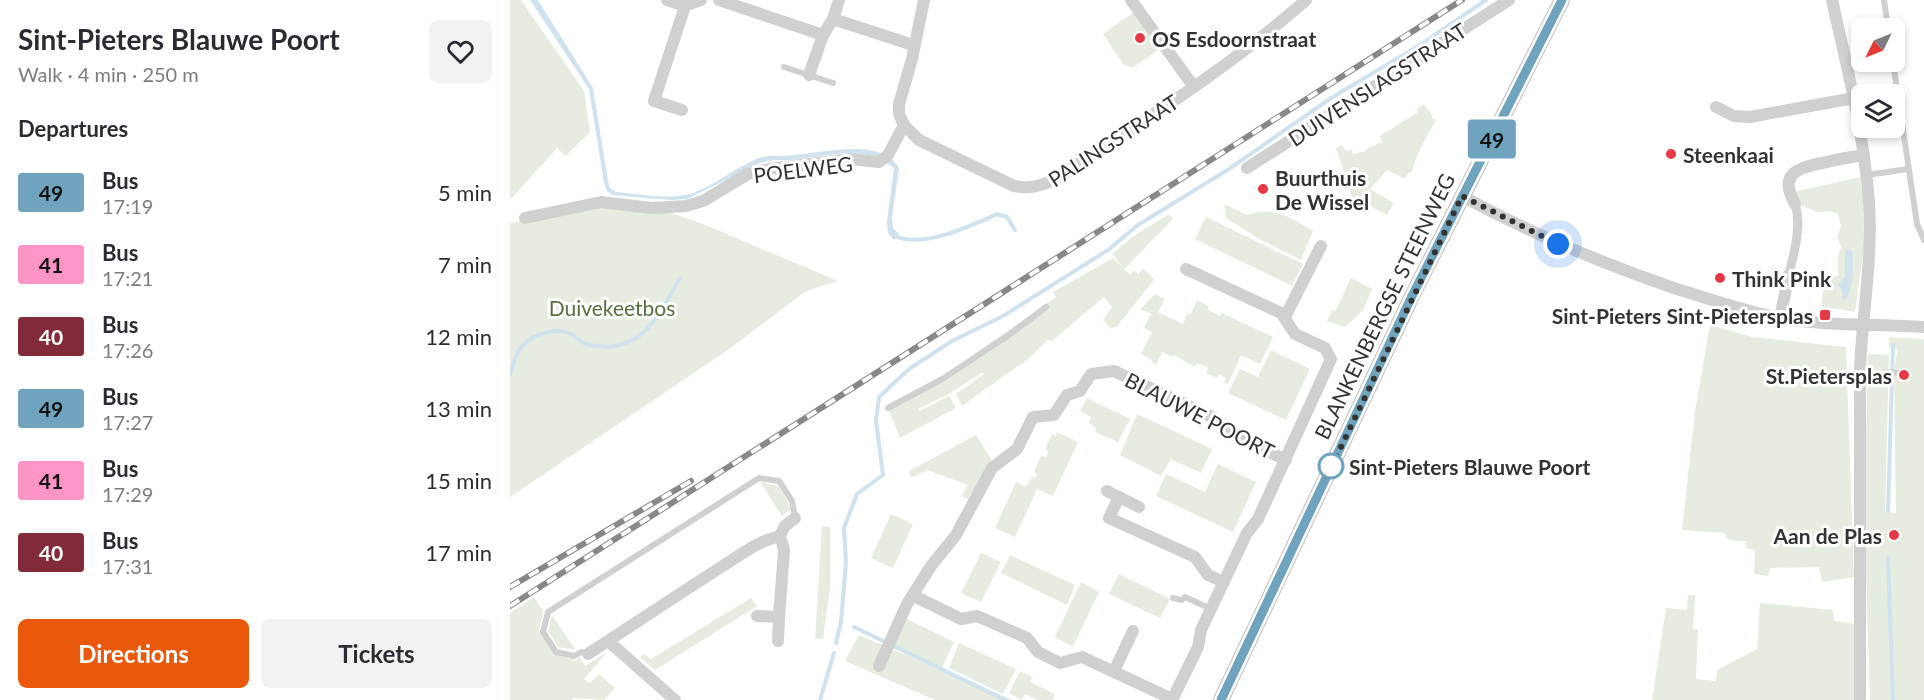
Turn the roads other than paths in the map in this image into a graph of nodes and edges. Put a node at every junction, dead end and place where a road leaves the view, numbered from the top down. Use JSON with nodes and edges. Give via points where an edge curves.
{"nodes":[{"id":1,"x":667,"y":0,"type":"edge"},
{"id":2,"x":701,"y":0,"type":"edge"},
{"id":3,"x":719,"y":0,"type":"edge"},
{"id":4,"x":839,"y":0,"type":"edge"},
{"id":5,"x":924,"y":0,"type":"edge"},
{"id":6,"x":1131,"y":0,"type":"edge"},
{"id":7,"x":1306,"y":0,"type":"edge"},
{"id":8,"x":1509,"y":0,"type":"edge"},
{"id":9,"x":1562,"y":0,"type":"edge"},
{"id":10,"x":1832,"y":0,"type":"edge"},
{"id":11,"x":1884,"y":0,"type":"edge"},
{"id":12,"x":685,"y":6,"type":"junction"},
{"id":13,"x":1887,"y":18,"type":"edge"},
{"id":14,"x":833,"y":19,"type":"junction"},
{"id":15,"x":823,"y":35,"type":"junction"},
{"id":16,"x":913,"y":45,"type":"junction"},
{"id":17,"x":784,"y":67,"type":"dead end"},
{"id":18,"x":1894,"y":72,"type":"edge"},
{"id":19,"x":810,"y":75,"type":"junction"},
{"id":20,"x":833,"y":83,"type":"dead end"},
{"id":21,"x":1851,"y":86,"type":"edge"},
{"id":22,"x":1194,"y":87,"type":"junction"},
{"id":23,"x":1851,"y":100,"type":"edge"},
{"id":24,"x":1716,"y":107,"type":"dead end"},
{"id":25,"x":682,"y":110,"type":"dead end"},
{"id":26,"x":904,"y":125,"type":"junction"},
{"id":27,"x":1861,"y":138,"type":"edge"},
{"id":28,"x":1864,"y":155,"type":"junction"},
{"id":29,"x":1246,"y":168,"type":"dead end"},
{"id":30,"x":1908,"y":169,"type":"junction"},
{"id":31,"x":1866,"y":175,"type":"junction"},
{"id":32,"x":1462,"y":196,"type":"junction"},
{"id":33,"x":1795,"y":204,"type":"joint"},
{"id":34,"x":525,"y":218,"type":"dead end"},
{"id":35,"x":1924,"y":240,"type":"edge"},
{"id":36,"x":1321,"y":246,"type":"dead end"},
{"id":37,"x":1186,"y":269,"type":"dead end"},
{"id":38,"x":1789,"y":274,"type":"joint"},
{"id":39,"x":1046,"y":307,"type":"dead end"},
{"id":40,"x":1285,"y":317,"type":"junction"},
{"id":41,"x":1780,"y":318,"type":"junction"},
{"id":42,"x":1862,"y":325,"type":"junction"},
{"id":43,"x":1924,"y":327,"type":"edge"},
{"id":44,"x":888,"y":408,"type":"dead end"},
{"id":45,"x":1286,"y":460,"type":"junction"},
{"id":46,"x":1107,"y":491,"type":"dead end"},
{"id":47,"x":1119,"y":497,"type":"junction"},
{"id":48,"x":1139,"y":507,"type":"dead end"},
{"id":49,"x":795,"y":518,"type":"joint"},
{"id":50,"x":779,"y":537,"type":"junction"},
{"id":51,"x":1224,"y":582,"type":"junction"},
{"id":52,"x":914,"y":596,"type":"junction"},
{"id":53,"x":1173,"y":598,"type":"dead end"},
{"id":54,"x":1211,"y":609,"type":"junction"},
{"id":55,"x":757,"y":616,"type":"dead end"},
{"id":56,"x":779,"y":617,"type":"junction"},
{"id":57,"x":1134,"y":631,"type":"dead end"},
{"id":58,"x":778,"y":640,"type":"dead end"},
{"id":59,"x":608,"y":641,"type":"junction"},
{"id":60,"x":588,"y":654,"type":"joint"},
{"id":61,"x":879,"y":666,"type":"dead end"},
{"id":62,"x":1114,"y":671,"type":"junction"},
{"id":63,"x":1172,"y":699,"type":"edge"},
{"id":64,"x":675,"y":700,"type":"edge"},
{"id":65,"x":1221,"y":700,"type":"edge"},
{"id":66,"x":1860,"y":700,"type":"edge"}],
"edges":[{"from":1,"to":12,"type":"street"},
{"from":2,"to":12,"type":"street"},
{"from":3,"to":15,"type":"street"},
{"from":4,"to":14,"type":"street"},
{"from":5,"to":16,"type":"street"},
{"from":6,"to":22,"type":"street"},
{"from":7,"to":22,"type":"street","name":"PALINGSTRAAT","via":[[1239,56]]},
{"from":8,"to":29,"type":"street","name":"DUIVENSLAGSTRAAT"},
{"from":9,"to":32,"type":"main road","name":"BLANKENBERGSE STEENWEG"},
{"from":10,"to":21,"type":"street"},
{"from":11,"to":13,"type":"lane"},
{"from":12,"to":25,"type":"street","via":[[654,101]]},
{"from":14,"to":15,"type":"street"},
{"from":14,"to":16,"type":"street"},
{"from":15,"to":19,"type":"street"},
{"from":16,"to":26,"type":"street","via":[[899,104]]},
{"from":17,"to":19,"type":"lane"},
{"from":18,"to":30,"type":"lane"},
{"from":19,"to":20,"type":"lane"},
{"from":22,"to":26,"type":"street","name":"PALINGSTRAAT","via":[[1039,187],[1014,186],[919,140]]},
{"from":23,"to":24,"type":"street","via":[[1750,117],[1734,116]]},
{"from":26,"to":34,"type":"street","name":"POELWEG","via":[[888,155],[879,162],[850,159],[769,169],[748,174],[703,201],[686,206],[652,208],[601,202]]},
{"from":27,"to":28,"type":"street"},
{"from":28,"to":31,"type":"street"},
{"from":28,"to":33,"type":"street","via":[[1799,168],[1789,182]]},
{"from":30,"to":31,"type":"lane"},
{"from":30,"to":35,"type":"lane","via":[[1917,224]]},
{"from":31,"to":42,"type":"street","via":[[1870,256]]},
{"from":32,"to":41,"type":"street","via":[[1558,244],[1627,272]]},
{"from":32,"to":65,"type":"main road","name":"BLANKENBERGSE STEENWEG"},
{"from":33,"to":38,"type":"street","via":[[1798,219]]},
{"from":36,"to":40,"type":"street"},
{"from":37,"to":40,"type":"street"},
{"from":38,"to":41,"type":"street"},
{"from":39,"to":44,"type":"lane","via":[[944,378]]},
{"from":40,"to":45,"type":"street","via":[[1295,334],[1325,348],[1330,359]]},
{"from":41,"to":42,"type":"street"},
{"from":42,"to":43,"type":"street"},
{"from":42,"to":66,"type":"street","via":[[1858,507]]},
{"from":45,"to":51,"type":"street"},
{"from":45,"to":52,"type":"street","name":"BLAUWE POORT","via":[[1237,437],[1214,418],[1114,371],[1091,374],[1080,391],[1067,395],[1054,415],[1033,417],[1017,449],[992,468],[956,536],[931,566]]},
{"from":46,"to":47,"type":"street"},
{"from":47,"to":48,"type":"street"},
{"from":47,"to":51,"type":"street","via":[[1109,518],[1195,557],[1208,575]]},
{"from":49,"to":50,"type":"street"},
{"from":49,"to":60,"type":"lane","via":[[792,501],[779,481],[759,478],[548,612],[543,632],[556,652]]},
{"from":50,"to":56,"type":"street","via":[[784,551]]},
{"from":50,"to":59,"type":"street","via":[[742,554]]},
{"from":51,"to":54,"type":"street"},
{"from":52,"to":61,"type":"street"},
{"from":52,"to":62,"type":"street","via":[[961,619],[977,616],[1027,638],[1038,652],[1060,663],[1082,657]]},
{"from":53,"to":54,"type":"lane","via":[[1185,597]]},
{"from":54,"to":63,"type":"street"},
{"from":55,"to":56,"type":"street"},
{"from":56,"to":58,"type":"street"},
{"from":57,"to":62,"type":"street"},
{"from":59,"to":60,"type":"street"},
{"from":59,"to":64,"type":"street"},
{"from":62,"to":63,"type":"street"}]}
